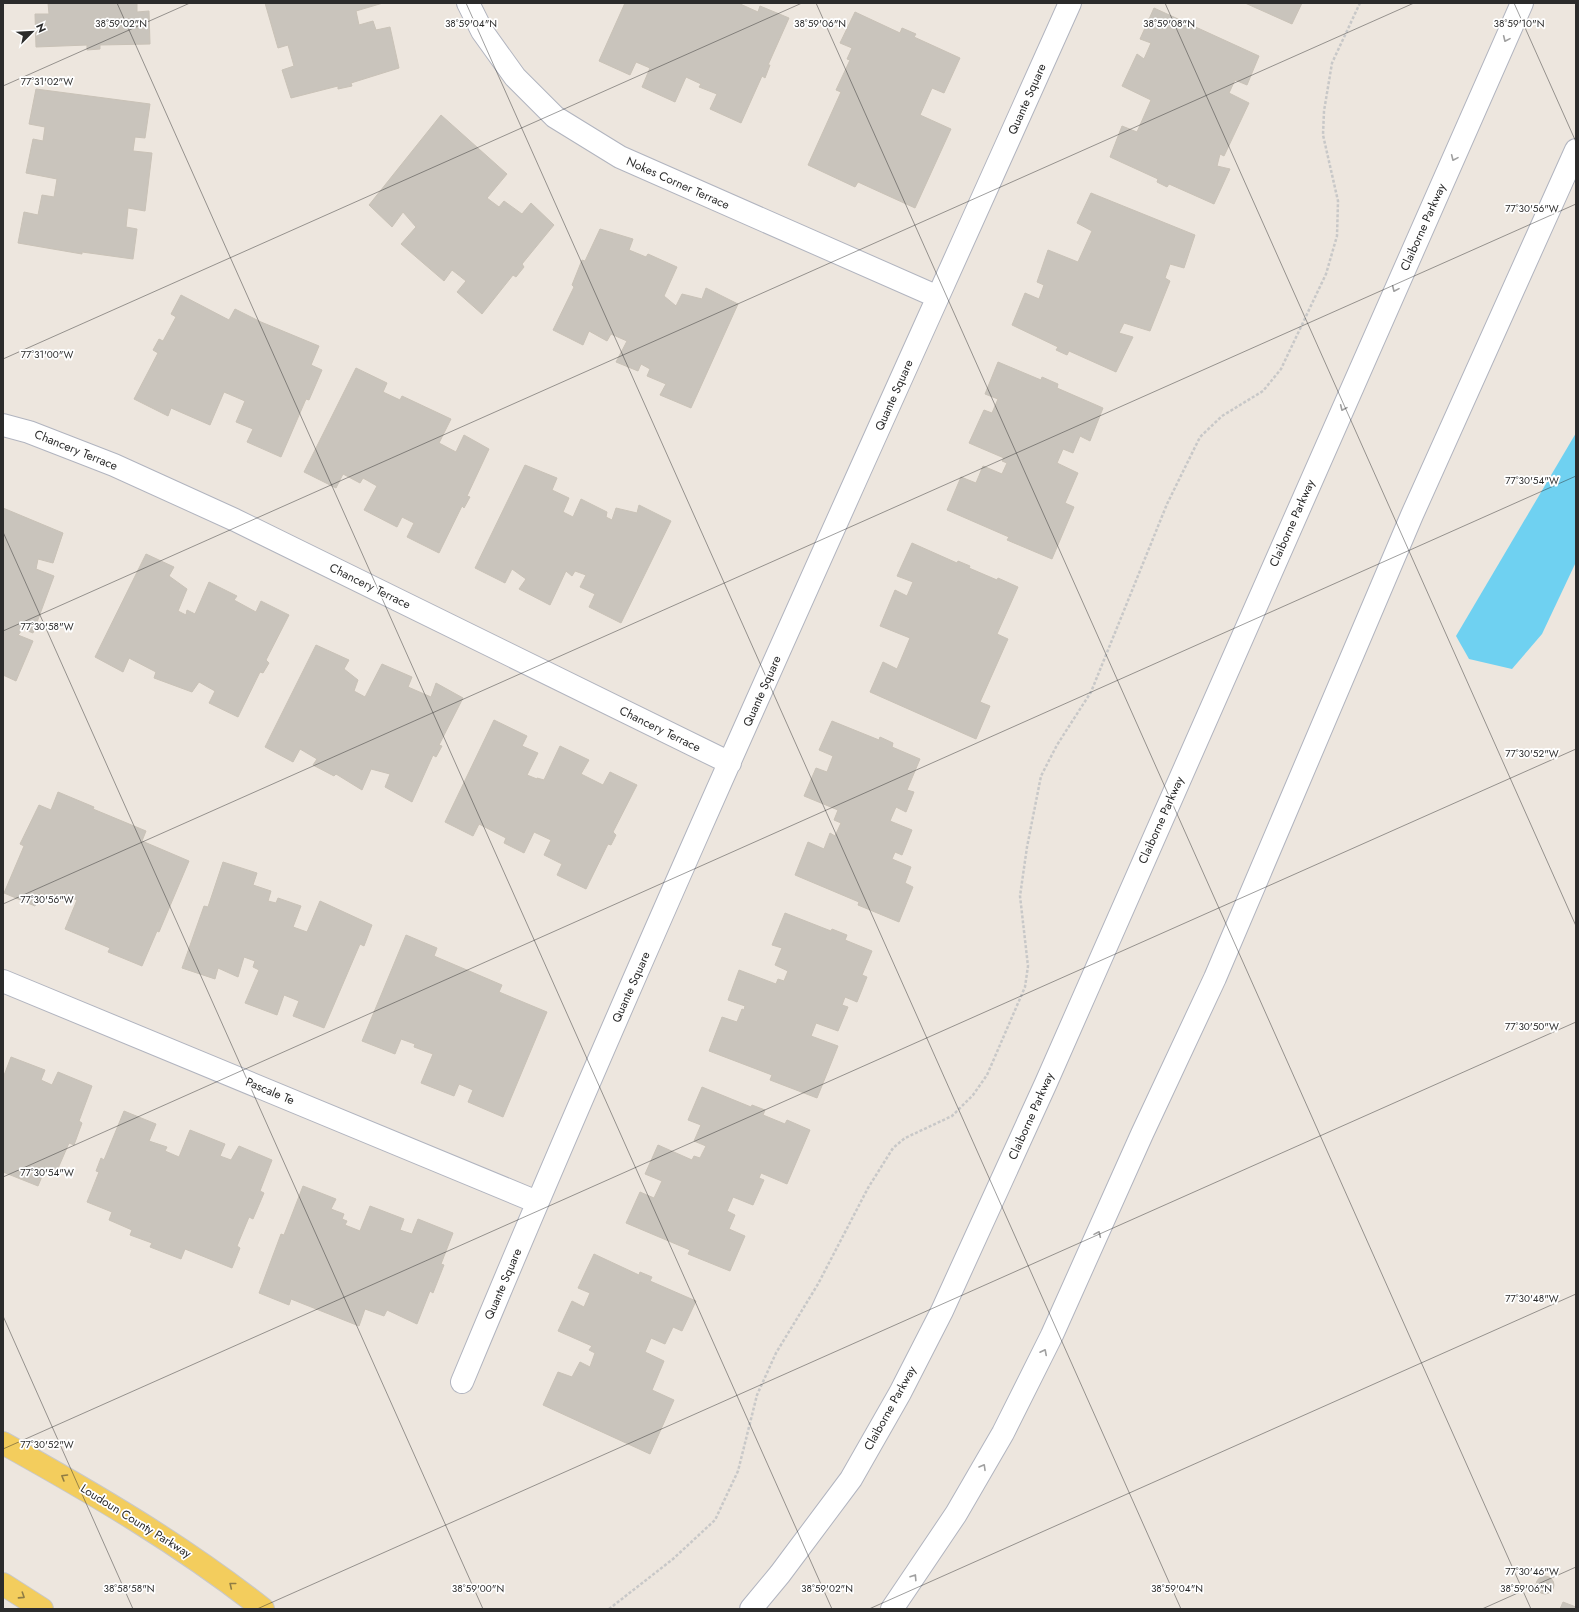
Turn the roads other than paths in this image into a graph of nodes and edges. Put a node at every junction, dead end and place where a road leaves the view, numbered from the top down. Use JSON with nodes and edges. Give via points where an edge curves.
{"nodes":[{"id":1,"x":468,"y":3,"type":"edge"},
{"id":2,"x":1070,"y":3,"type":"edge"},
{"id":3,"x":1522,"y":3,"type":"edge"},
{"id":4,"x":1576,"y":150,"type":"edge"},
{"id":5,"x":938,"y":297,"type":"junction"},
{"id":6,"x":3,"y":425,"type":"edge"},
{"id":7,"x":730,"y":763,"type":"junction"},
{"id":8,"x":3,"y":981,"type":"edge"},
{"id":9,"x":537,"y":1202,"type":"junction"},
{"id":10,"x":462,"y":1382,"type":"dead end"},
{"id":11,"x":3,"y":1443,"type":"edge"},
{"id":12,"x":3,"y":1584,"type":"edge"},
{"id":13,"x":42,"y":1609,"type":"edge"},
{"id":14,"x":263,"y":1609,"type":"edge"},
{"id":15,"x":751,"y":1609,"type":"edge"},
{"id":16,"x":892,"y":1609,"type":"edge"}],
"edges":[{"from":1,"to":5,"type":"street","name":"Nokes Corner Terrace","via":[[482,31],[515,77],[555,117],[620,157]]},
{"from":2,"to":5,"type":"street","name":"Quante Square"},
{"from":3,"to":15,"type":"street","name":"Claiborne Parkway","one_way":true,"via":[[1046,1083],[942,1311],[900,1393],[851,1478]]},
{"from":16,"to":4,"type":"street","one_way":true,"via":[[956,1514],[1003,1433],[1052,1335],[1215,978],[1412,515]]},
{"from":5,"to":7,"type":"street","name":"Quante Square"},
{"from":6,"to":7,"type":"street","name":"Chancery Terrace","via":[[29,432],[114,465],[228,517]]},
{"from":7,"to":9,"type":"street","name":"Quante Square"},
{"from":8,"to":9,"type":"street","name":"Pascale Te"},
{"from":9,"to":10,"type":"street","name":"Quante Square"},
{"from":14,"to":11,"type":"main road","name":"Loudoun County Parkway","one_way":true,"via":[[224,1578],[140,1522]]},
{"from":12,"to":13,"type":"main road","one_way":true}]}
